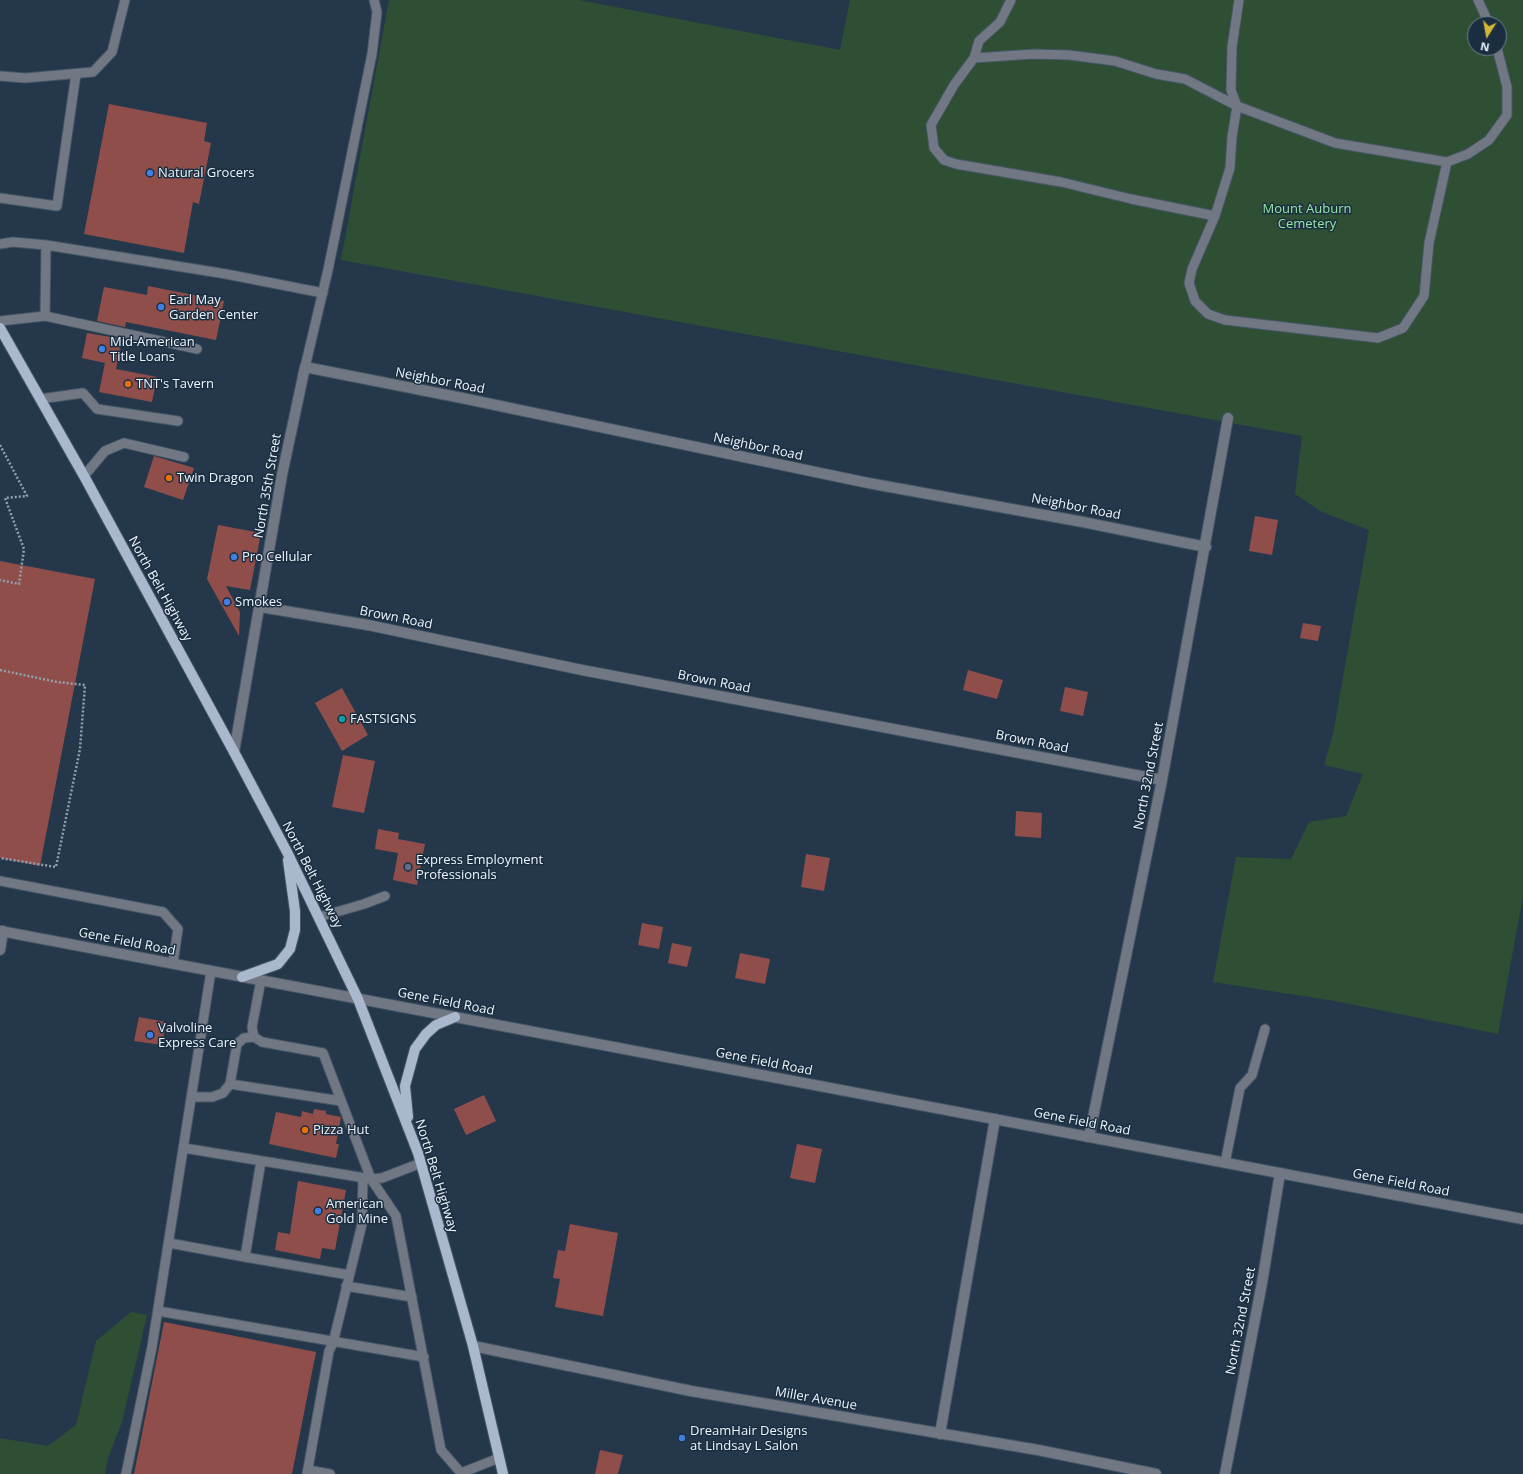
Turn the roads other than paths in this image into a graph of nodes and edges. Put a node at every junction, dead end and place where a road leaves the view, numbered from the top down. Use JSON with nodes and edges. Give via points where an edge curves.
{"nodes":[{"id":1,"x":125,"y":0,"type":"edge"},
{"id":2,"x":374,"y":0,"type":"edge"},
{"id":3,"x":1011,"y":0,"type":"edge"},
{"id":4,"x":1238,"y":0,"type":"edge"},
{"id":5,"x":1478,"y":0,"type":"edge"},
{"id":6,"x":1485,"y":16,"type":"edge"},
{"id":7,"x":1499,"y":56,"type":"edge"},
{"id":8,"x":974,"y":58,"type":"junction"},
{"id":9,"x":76,"y":74,"type":"junction"},
{"id":10,"x":0,"y":76,"type":"edge"},
{"id":11,"x":1237,"y":106,"type":"junction"},
{"id":12,"x":1447,"y":162,"type":"junction"},
{"id":13,"x":0,"y":198,"type":"edge"},
{"id":14,"x":1215,"y":216,"type":"junction"},
{"id":15,"x":0,"y":244,"type":"edge"},
{"id":16,"x":46,"y":245,"type":"junction"},
{"id":17,"x":323,"y":293,"type":"junction"},
{"id":18,"x":45,"y":316,"type":"junction"},
{"id":19,"x":0,"y":321,"type":"edge"},
{"id":20,"x":0,"y":328,"type":"edge"},
{"id":21,"x":198,"y":349,"type":"dead end"},
{"id":22,"x":305,"y":367,"type":"junction"},
{"id":23,"x":40,"y":398,"type":"junction"},
{"id":24,"x":1228,"y":418,"type":"dead end"},
{"id":25,"x":178,"y":421,"type":"dead end"},
{"id":26,"x":184,"y":457,"type":"dead end"},
{"id":27,"x":84,"y":476,"type":"junction"},
{"id":28,"x":1206,"y":546,"type":"junction"},
{"id":29,"x":261,"y":607,"type":"junction"},
{"id":30,"x":234,"y":752,"type":"junction"},
{"id":31,"x":1162,"y":780,"type":"junction"},
{"id":32,"x":287,"y":852,"type":"junction"},
{"id":33,"x":0,"y":881,"type":"edge"},
{"id":34,"x":385,"y":896,"type":"dead end"},
{"id":35,"x":319,"y":917,"type":"junction"},
{"id":36,"x":2,"y":931,"type":"edge"},
{"id":37,"x":0,"y":950,"type":"edge"},
{"id":38,"x":173,"y":964,"type":"junction"},
{"id":39,"x":211,"y":971,"type":"junction"},
{"id":40,"x":242,"y":977,"type":"junction"},
{"id":41,"x":261,"y":980,"type":"junction"},
{"id":42,"x":358,"y":999,"type":"junction"},
{"id":43,"x":455,"y":1017,"type":"junction"},
{"id":44,"x":1265,"y":1029,"type":"dead end"},
{"id":45,"x":254,"y":1037,"type":"junction"},
{"id":46,"x":230,"y":1084,"type":"junction"},
{"id":47,"x":192,"y":1097,"type":"junction"},
{"id":48,"x":341,"y":1101,"type":"junction"},
{"id":49,"x":995,"y":1119,"type":"junction"},
{"id":50,"x":409,"y":1129,"type":"junction"},
{"id":51,"x":1089,"y":1137,"type":"junction"},
{"id":52,"x":184,"y":1148,"type":"junction"},
{"id":53,"x":261,"y":1162,"type":"junction"},
{"id":54,"x":421,"y":1163,"type":"junction"},
{"id":55,"x":1225,"y":1163,"type":"junction"},
{"id":56,"x":1280,"y":1173,"type":"junction"},
{"id":57,"x":367,"y":1179,"type":"junction"},
{"id":58,"x":1523,"y":1219,"type":"edge"},
{"id":59,"x":169,"y":1243,"type":"junction"},
{"id":60,"x":244,"y":1257,"type":"junction"},
{"id":61,"x":349,"y":1275,"type":"junction"},
{"id":62,"x":346,"y":1286,"type":"junction"},
{"id":63,"x":412,"y":1297,"type":"junction"},
{"id":64,"x":158,"y":1311,"type":"junction"},
{"id":65,"x":333,"y":1343,"type":"junction"},
{"id":66,"x":473,"y":1346,"type":"junction"},
{"id":67,"x":424,"y":1358,"type":"junction"},
{"id":68,"x":940,"y":1434,"type":"junction"},
{"id":69,"x":499,"y":1458,"type":"junction"},
{"id":70,"x":307,"y":1472,"type":"edge"},
{"id":71,"x":126,"y":1474,"type":"edge"},
{"id":72,"x":330,"y":1474,"type":"edge"},
{"id":73,"x":461,"y":1474,"type":"edge"},
{"id":74,"x":503,"y":1474,"type":"edge"},
{"id":75,"x":1156,"y":1474,"type":"edge"},
{"id":76,"x":1225,"y":1474,"type":"edge"}],
"edges":[{"from":1,"to":9,"type":"lane","via":[[112,52],[93,72]]},
{"from":2,"to":17,"type":"lane","via":[[377,12],[372,54]]},
{"from":3,"to":8,"type":"lane","via":[[1000,22],[979,41]]},
{"from":4,"to":11,"type":"lane","via":[[1232,47],[1231,90]]},
{"from":5,"to":6,"type":"lane"},
{"from":7,"to":12,"type":"lane","via":[[1507,87],[1507,115],[1489,140],[1468,154]]},
{"from":8,"to":11,"type":"lane","via":[[1048,54],[1115,61],[1156,74],[1185,79]]},
{"from":8,"to":14,"type":"lane","via":[[954,85],[931,125],[934,148],[944,160],[1061,182]]},
{"from":9,"to":10,"type":"lane","via":[[25,78]]},
{"from":9,"to":13,"type":"lane","via":[[56,206]]},
{"from":11,"to":12,"type":"lane","via":[[1335,143]]},
{"from":11,"to":14,"type":"lane","via":[[1230,168]]},
{"from":12,"to":14,"type":"lane","via":[[1430,243],[1424,296],[1402,328],[1378,338],[1247,324],[1208,314],[1195,301],[1189,283],[1192,269]]},
{"from":15,"to":16,"type":"lane","via":[[13,242]]},
{"from":16,"to":17,"type":"lane","via":[[226,274]]},
{"from":16,"to":18,"type":"lane"},
{"from":17,"to":22,"type":"lane"},
{"from":18,"to":19,"type":"lane"},
{"from":18,"to":21,"type":"lane"},
{"from":20,"to":23,"type":"main road","name":"North Belt Highway"},
{"from":22,"to":28,"type":"street","name":"Neighbor Road","via":[[868,483]]},
{"from":22,"to":29,"type":"street","name":"North 35th Street","via":[[282,475]]},
{"from":23,"to":25,"type":"lane","via":[[83,393],[97,409]]},
{"from":23,"to":27,"type":"main road","name":"North Belt Highway"},
{"from":24,"to":28,"type":"street","name":"North 32nd Street"},
{"from":26,"to":27,"type":"lane","via":[[124,442],[105,450]]},
{"from":27,"to":30,"type":"main road","name":"North Belt Highway"},
{"from":28,"to":31,"type":"street","name":"North 32nd Street"},
{"from":29,"to":30,"type":"street","name":"North 35th Street"},
{"from":29,"to":31,"type":"street","name":"Brown Road","via":[[368,625],[582,670]]},
{"from":30,"to":32,"type":"main road","name":"North Belt Highway"},
{"from":31,"to":51,"type":"street","name":"North 32nd Street"},
{"from":32,"to":35,"type":"main road","name":"North Belt Highway"},
{"from":32,"to":40,"type":"main road","via":[[295,911],[295,930],[290,949],[278,964]]},
{"from":33,"to":38,"type":"lane","via":[[163,912],[178,929]]},
{"from":34,"to":35,"type":"lane"},
{"from":35,"to":42,"type":"main road","name":"North Belt Highway"},
{"from":36,"to":37,"type":"street"},
{"from":36,"to":38,"type":"street","name":"Gene Field Road"},
{"from":38,"to":39,"type":"street","name":"Gene Field Road"},
{"from":39,"to":40,"type":"street","name":"Gene Field Road"},
{"from":39,"to":47,"type":"lane"},
{"from":40,"to":41,"type":"street","name":"Gene Field Road"},
{"from":41,"to":42,"type":"street","name":"Gene Field Road"},
{"from":41,"to":45,"type":"lane","via":[[252,1027]]},
{"from":42,"to":43,"type":"street","name":"Gene Field Road"},
{"from":42,"to":50,"type":"main road","name":"North Belt Highway"},
{"from":43,"to":49,"type":"street","name":"Gene Field Road"},
{"from":43,"to":50,"type":"main road","via":[[436,1025],[415,1049],[405,1086]]},
{"from":44,"to":55,"type":"lane","via":[[1252,1075],[1240,1088]]},
{"from":45,"to":46,"type":"lane","via":[[244,1038],[237,1044]]},
{"from":45,"to":48,"type":"lane","via":[[262,1042],[323,1053]]},
{"from":46,"to":47,"type":"lane","via":[[223,1093],[212,1097]]},
{"from":46,"to":48,"type":"lane"},
{"from":47,"to":52,"type":"lane"},
{"from":48,"to":57,"type":"lane"},
{"from":49,"to":51,"type":"street","name":"Gene Field Road"},
{"from":49,"to":68,"type":"street"},
{"from":50,"to":54,"type":"main road","name":"North Belt Highway"},
{"from":51,"to":55,"type":"street","name":"Gene Field Road"},
{"from":52,"to":53,"type":"lane"},
{"from":52,"to":59,"type":"lane"},
{"from":53,"to":57,"type":"lane"},
{"from":53,"to":60,"type":"lane"},
{"from":54,"to":57,"type":"lane","via":[[382,1178]]},
{"from":54,"to":66,"type":"main road","name":"North Belt Highway"},
{"from":55,"to":56,"type":"street","name":"Gene Field Road"},
{"from":56,"to":58,"type":"street","name":"Gene Field Road"},
{"from":56,"to":76,"type":"street","name":"North 32nd Street","via":[[1262,1283]]},
{"from":57,"to":61,"type":"lane","via":[[362,1224]]},
{"from":57,"to":63,"type":"lane","via":[[396,1216]]},
{"from":59,"to":60,"type":"lane"},
{"from":59,"to":64,"type":"lane"},
{"from":60,"to":61,"type":"lane"},
{"from":61,"to":62,"type":"lane"},
{"from":62,"to":63,"type":"lane"},
{"from":62,"to":65,"type":"lane"},
{"from":63,"to":67,"type":"lane"},
{"from":64,"to":65,"type":"lane"},
{"from":64,"to":71,"type":"lane"},
{"from":65,"to":67,"type":"lane"},
{"from":65,"to":70,"type":"lane"},
{"from":66,"to":68,"type":"street","name":"Miller Avenue","via":[[691,1390]]},
{"from":66,"to":69,"type":"main road","name":"North Belt Highway"},
{"from":67,"to":73,"type":"lane","via":[[441,1450]]},
{"from":68,"to":75,"type":"street","name":"Miller Avenue","via":[[1038,1450]]},
{"from":69,"to":73,"type":"lane"},
{"from":69,"to":74,"type":"main road","name":"North Belt Highway"},
{"from":70,"to":72,"type":"lane"}]}
